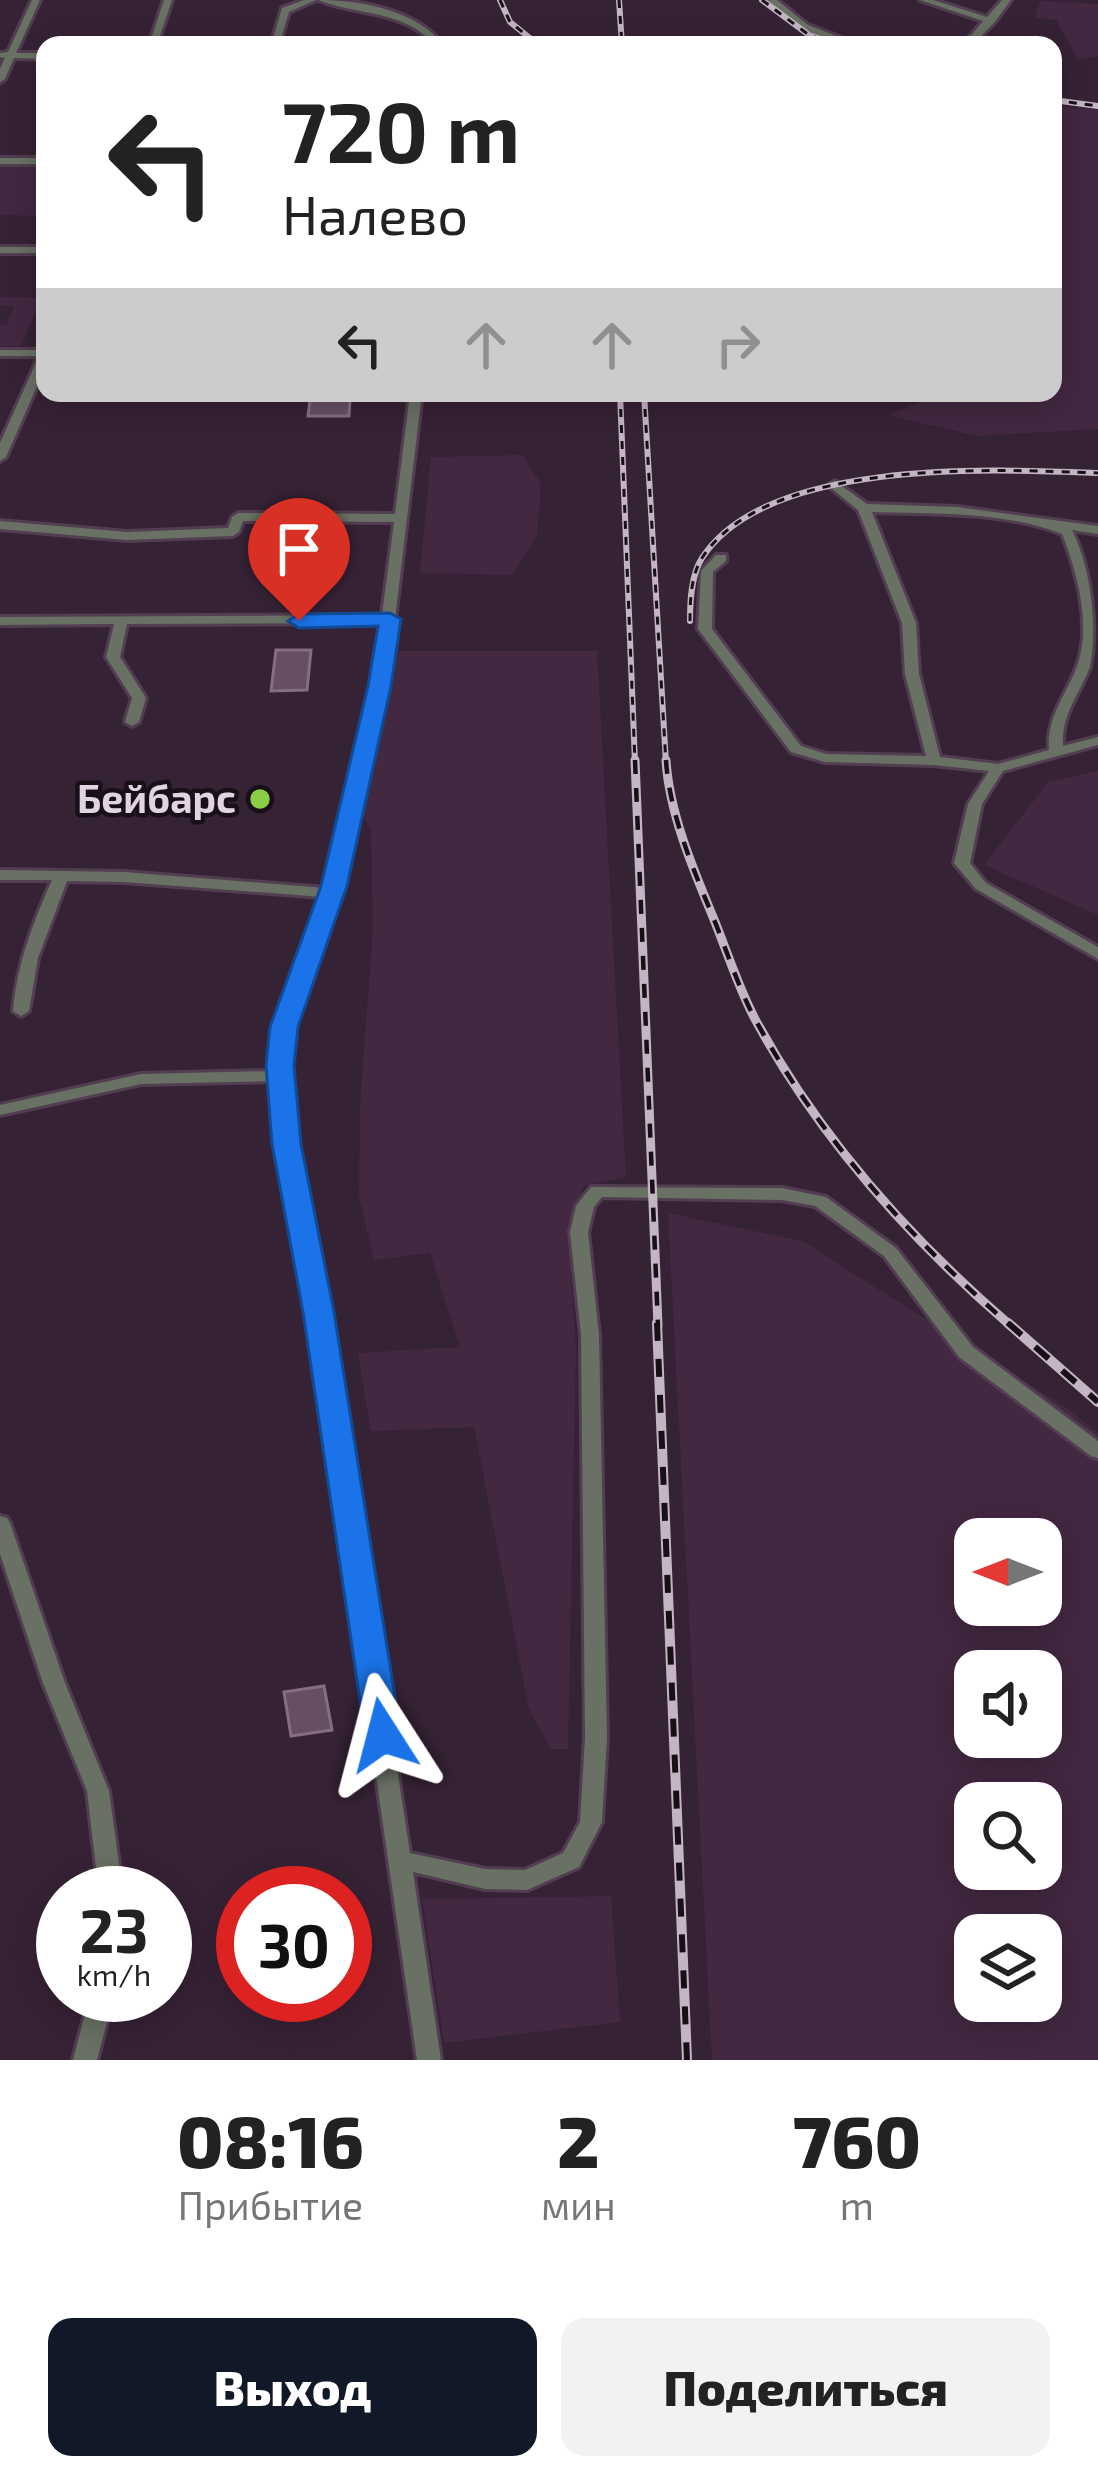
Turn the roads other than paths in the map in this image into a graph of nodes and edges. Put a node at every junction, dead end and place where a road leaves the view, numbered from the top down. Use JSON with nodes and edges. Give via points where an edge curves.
{"nodes":[{"id":1,"x":36,"y":0,"type":"edge"},
{"id":2,"x":168,"y":0,"type":"edge"},
{"id":3,"x":312,"y":0,"type":"edge"},
{"id":4,"x":322,"y":0,"type":"edge"},
{"id":5,"x":772,"y":0,"type":"edge"},
{"id":6,"x":924,"y":0,"type":"edge"},
{"id":7,"x":1006,"y":0,"type":"edge"},
{"id":8,"x":991,"y":21,"type":"junction"},
{"id":9,"x":156,"y":36,"type":"edge"},
{"id":10,"x":278,"y":36,"type":"edge"},
{"id":11,"x":434,"y":36,"type":"edge"},
{"id":12,"x":830,"y":36,"type":"edge"},
{"id":13,"x":976,"y":36,"type":"edge"},
{"id":14,"x":5,"y":56,"type":"edge"},
{"id":15,"x":36,"y":56,"type":"edge"},
{"id":16,"x":0,"y":79,"type":"edge"},
{"id":17,"x":0,"y":161,"type":"edge"},
{"id":18,"x":36,"y":161,"type":"edge"},
{"id":19,"x":0,"y":250,"type":"edge"},
{"id":20,"x":36,"y":250,"type":"edge"},
{"id":21,"x":0,"y":353,"type":"edge"},
{"id":22,"x":36,"y":354,"type":"edge"},
{"id":23,"x":36,"y":375,"type":"edge"},
{"id":24,"x":415,"y":402,"type":"edge"},
{"id":25,"x":0,"y":457,"type":"edge"},
{"id":26,"x":836,"y":485,"type":"dead end"},
{"id":27,"x":864,"y":508,"type":"junction"},
{"id":28,"x":400,"y":518,"type":"junction"},
{"id":29,"x":0,"y":525,"type":"edge"},
{"id":30,"x":1052,"y":526,"type":"junction"},
{"id":31,"x":1098,"y":530,"type":"edge"},
{"id":32,"x":721,"y":558,"type":"dead end"},
{"id":33,"x":390,"y":619,"type":"junction"},
{"id":34,"x":0,"y":621,"type":"edge"},
{"id":35,"x":121,"y":622,"type":"junction"},
{"id":36,"x":132,"y":722,"type":"dead end"},
{"id":37,"x":1098,"y":742,"type":"edge"},
{"id":38,"x":1056,"y":750,"type":"junction"},
{"id":39,"x":934,"y":760,"type":"junction"},
{"id":40,"x":998,"y":768,"type":"junction"},
{"id":41,"x":62,"y":874,"type":"junction"},
{"id":42,"x":0,"y":875,"type":"edge"},
{"id":43,"x":332,"y":893,"type":"junction"},
{"id":44,"x":1098,"y":954,"type":"edge"},
{"id":45,"x":21,"y":1011,"type":"dead end"},
{"id":46,"x":280,"y":1076,"type":"junction"},
{"id":47,"x":0,"y":1110,"type":"edge"},
{"id":48,"x":1098,"y":1451,"type":"edge"},
{"id":49,"x":0,"y":1523,"type":"edge"},
{"id":50,"x":400,"y":1860,"type":"junction"},
{"id":51,"x":108,"y":1866,"type":"edge"},
{"id":52,"x":95,"y":2022,"type":"edge"},
{"id":53,"x":85,"y":2060,"type":"edge"},
{"id":54,"x":430,"y":2060,"type":"edge"}],
"edges":[{"from":1,"to":14,"type":"street"},
{"from":2,"to":9,"type":"street"},
{"from":3,"to":10,"type":"street","via":[[285,10]]},
{"from":4,"to":11,"type":"street","via":[[410,19]]},
{"from":5,"to":12,"type":"street"},
{"from":6,"to":8,"type":"street"},
{"from":7,"to":8,"type":"street"},
{"from":8,"to":13,"type":"street"},
{"from":14,"to":15,"type":"street"},
{"from":14,"to":16,"type":"street"},
{"from":17,"to":18,"type":"street"},
{"from":19,"to":20,"type":"street"},
{"from":21,"to":22,"type":"street"},
{"from":23,"to":25,"type":"street"},
{"from":24,"to":28,"type":"street"},
{"from":26,"to":27,"type":"street"},
{"from":27,"to":30,"type":"street"},
{"from":27,"to":39,"type":"street","via":[[909,623],[912,674]]},
{"from":28,"to":29,"type":"street","via":[[238,517],[233,532],[127,536]]},
{"from":28,"to":33,"type":"street"},
{"from":30,"to":31,"type":"street"},
{"from":30,"to":38,"type":"street","via":[[1067,532],[1079,554],[1087,658],[1062,704]]},
{"from":32,"to":39,"type":"street","via":[[707,572],[705,629],[796,749],[826,758]]},
{"from":33,"to":35,"type":"street"},
{"from":33,"to":43,"type":"street"},
{"from":34,"to":35,"type":"street"},
{"from":35,"to":36,"type":"street","via":[[113,657],[139,698]]},
{"from":37,"to":38,"type":"street"},
{"from":38,"to":40,"type":"street"},
{"from":39,"to":40,"type":"street"},
{"from":40,"to":44,"type":"street","via":[[975,804],[962,863],[980,886]]},
{"from":41,"to":42,"type":"street"},
{"from":41,"to":43,"type":"street"},
{"from":41,"to":45,"type":"street","via":[[38,930]]},
{"from":43,"to":46,"type":"street","via":[[284,1027]]},
{"from":46,"to":47,"type":"street","via":[[141,1079]]},
{"from":46,"to":50,"type":"street"},
{"from":48,"to":50,"type":"street","via":[[966,1352],[890,1252],[820,1201],[596,1191],[579,1232],[590,1335],[591,1822],[571,1860],[527,1880]]},
{"from":49,"to":51,"type":"street","via":[[98,1791]]},
{"from":50,"to":54,"type":"street"},
{"from":52,"to":53,"type":"street"}]}
